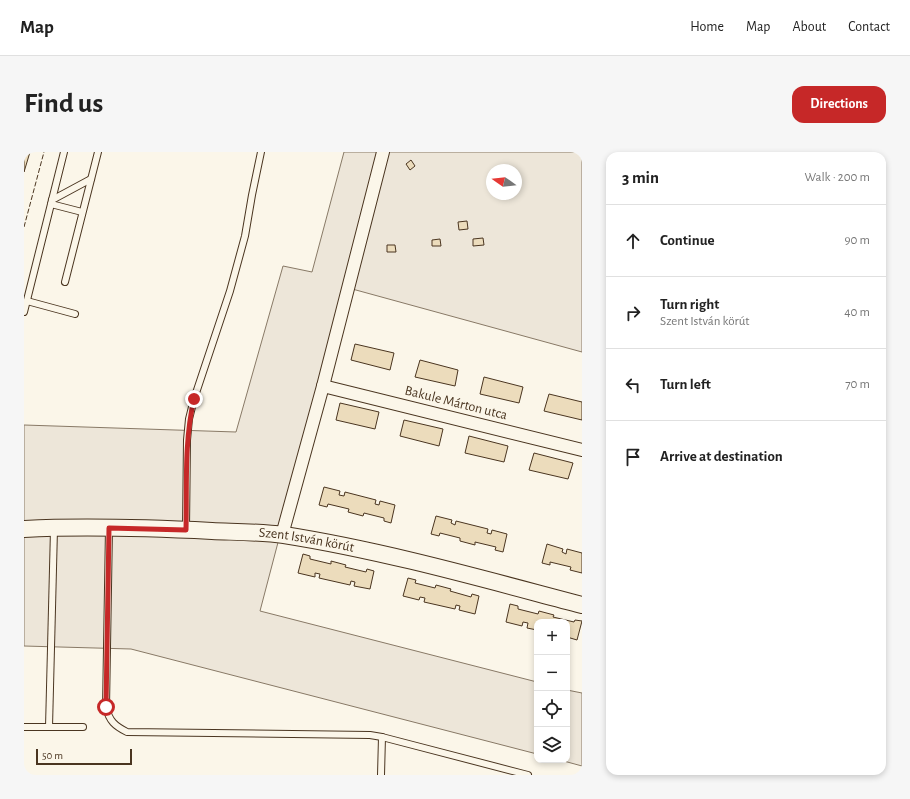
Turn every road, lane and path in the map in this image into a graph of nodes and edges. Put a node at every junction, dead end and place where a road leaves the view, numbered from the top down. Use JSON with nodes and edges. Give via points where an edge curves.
{"nodes":[{"id":1,"x":64,"y":152,"type":"edge"},
{"id":2,"x":98,"y":152,"type":"edge"},
{"id":3,"x":261,"y":152,"type":"edge"},
{"id":4,"x":383,"y":152,"type":"edge"},
{"id":5,"x":91,"y":180,"type":"junction"},
{"id":6,"x":51,"y":202,"type":"junction"},
{"id":7,"x":82,"y":212,"type":"junction"},
{"id":8,"x":65,"y":282,"type":"dead end"},
{"id":9,"x":27,"y":301,"type":"junction"},
{"id":10,"x":24,"y":312,"type":"edge"},
{"id":11,"x":75,"y":314,"type":"dead end"},
{"id":12,"x":323,"y":386,"type":"junction"},
{"id":13,"x":582,"y":450,"type":"edge"},
{"id":14,"x":54,"y":528,"type":"junction"},
{"id":15,"x":109,"y":528,"type":"junction"},
{"id":16,"x":24,"y":529,"type":"edge"},
{"id":17,"x":186,"y":530,"type":"junction"},
{"id":18,"x":282,"y":535,"type":"junction"},
{"id":19,"x":582,"y":605,"type":"edge"},
{"id":20,"x":24,"y":727,"type":"edge"},
{"id":21,"x":49,"y":727,"type":"junction"},
{"id":22,"x":83,"y":727,"type":"dead end"},
{"id":23,"x":382,"y":737,"type":"junction"},
{"id":24,"x":381,"y":775,"type":"edge"},
{"id":25,"x":528,"y":775,"type":"edge"}],
"edges":[{"from":1,"to":6,"type":"lane"},
{"from":2,"to":5,"type":"lane"},
{"from":3,"to":17,"type":"lane","via":[[245,236],[190,419],[187,440]]},
{"from":4,"to":12,"type":"street"},
{"from":5,"to":6,"type":"lane"},
{"from":5,"to":7,"type":"lane"},
{"from":6,"to":7,"type":"lane"},
{"from":6,"to":9,"type":"lane"},
{"from":7,"to":8,"type":"lane"},
{"from":9,"to":10,"type":"lane"},
{"from":9,"to":11,"type":"lane"},
{"from":12,"to":13,"type":"street","name":"Bakule Márton utca"},
{"from":12,"to":18,"type":"street"},
{"from":14,"to":15,"type":"street","name":"Szent István körút"},
{"from":14,"to":16,"type":"street","name":"Szent István körút"},
{"from":14,"to":21,"type":"lane"},
{"from":15,"to":17,"type":"street","name":"Szent István körút"},
{"from":15,"to":23,"type":"lane","via":[[106,707],[110,722],[127,732]]},
{"from":17,"to":18,"type":"street","name":"Szent István körút"},
{"from":18,"to":19,"type":"street","name":"Szent István körút","via":[[404,558]]},
{"from":20,"to":21,"type":"lane"},
{"from":21,"to":22,"type":"lane"},
{"from":23,"to":24,"type":"lane"},
{"from":23,"to":25,"type":"lane"}]}
